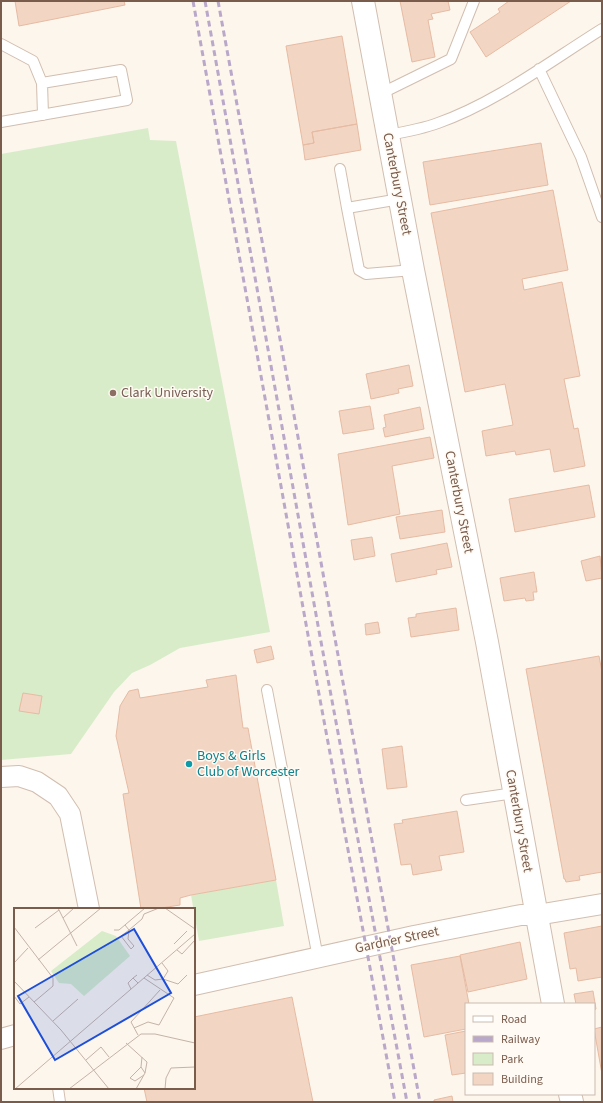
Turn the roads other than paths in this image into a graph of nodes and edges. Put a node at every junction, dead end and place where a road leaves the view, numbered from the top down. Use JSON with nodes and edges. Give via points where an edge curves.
{"nodes":[{"id":1,"x":363,"y":1,"type":"edge"},
{"id":2,"x":474,"y":1,"type":"edge"},
{"id":3,"x":602,"y":30,"type":"edge"},
{"id":4,"x":1,"y":44,"type":"edge"},
{"id":5,"x":539,"y":69,"type":"junction"},
{"id":6,"x":42,"y":84,"type":"junction"},
{"id":7,"x":380,"y":94,"type":"junction"},
{"id":8,"x":43,"y":115,"type":"junction"},
{"id":9,"x":1,"y":122,"type":"edge"},
{"id":10,"x":388,"y":135,"type":"junction"},
{"id":11,"x":340,"y":169,"type":"dead end"},
{"id":12,"x":400,"y":199,"type":"junction"},
{"id":13,"x":347,"y":208,"type":"junction"},
{"id":14,"x":602,"y":217,"type":"edge"},
{"id":15,"x":413,"y":270,"type":"junction"},
{"id":16,"x":267,"y":690,"type":"dead end"},
{"id":17,"x":1,"y":777,"type":"edge"},
{"id":18,"x":514,"y":793,"type":"junction"},
{"id":19,"x":466,"y":800,"type":"dead end"},
{"id":20,"x":602,"y":904,"type":"edge"},
{"id":21,"x":89,"y":908,"type":"edge"},
{"id":22,"x":537,"y":915,"type":"junction"},
{"id":23,"x":318,"y":958,"type":"junction"},
{"id":24,"x":195,"y":985,"type":"edge"},
{"id":25,"x":553,"y":1003,"type":"edge"},
{"id":26,"x":14,"y":1035,"type":"edge"},
{"id":27,"x":1,"y":1039,"type":"edge"},
{"id":28,"x":58,"y":1089,"type":"edge"},
{"id":29,"x":60,"y":1102,"type":"edge"}],
"edges":[{"from":1,"to":7,"type":"street","name":"Canterbury Street"},
{"from":2,"to":7,"type":"lane","via":[[451,59]]},
{"from":3,"to":5,"type":"lane"},
{"from":4,"to":6,"type":"lane","via":[[33,61]]},
{"from":5,"to":10,"type":"lane","via":[[494,97],[438,123],[414,131]]},
{"from":5,"to":14,"type":"lane","via":[[581,157]]},
{"from":6,"to":8,"type":"lane"},
{"from":6,"to":8,"type":"lane","via":[[121,70],[127,100]]},
{"from":7,"to":10,"type":"street","name":"Canterbury Street"},
{"from":8,"to":9,"type":"lane"},
{"from":10,"to":12,"type":"street","name":"Canterbury Street"},
{"from":11,"to":13,"type":"lane"},
{"from":12,"to":13,"type":"lane"},
{"from":12,"to":15,"type":"street","name":"Canterbury Street"},
{"from":13,"to":15,"type":"lane","via":[[359,270],[366,274]]},
{"from":15,"to":18,"type":"street","name":"Canterbury Street","via":[[487,642]]},
{"from":16,"to":23,"type":"lane"},
{"from":17,"to":21,"type":"street","via":[[19,776],[37,782],[58,796],[70,814]]},
{"from":18,"to":19,"type":"lane"},
{"from":18,"to":22,"type":"street","name":"Canterbury Street"},
{"from":20,"to":22,"type":"street","name":"Gardner Street"},
{"from":22,"to":23,"type":"street","name":"Gardner Street","via":[[521,915],[437,931]]},
{"from":22,"to":25,"type":"street","name":"Canterbury Street"},
{"from":23,"to":24,"type":"street","name":"Gardner Street"},
{"from":26,"to":27,"type":"street"},
{"from":28,"to":29,"type":"lane"}]}
